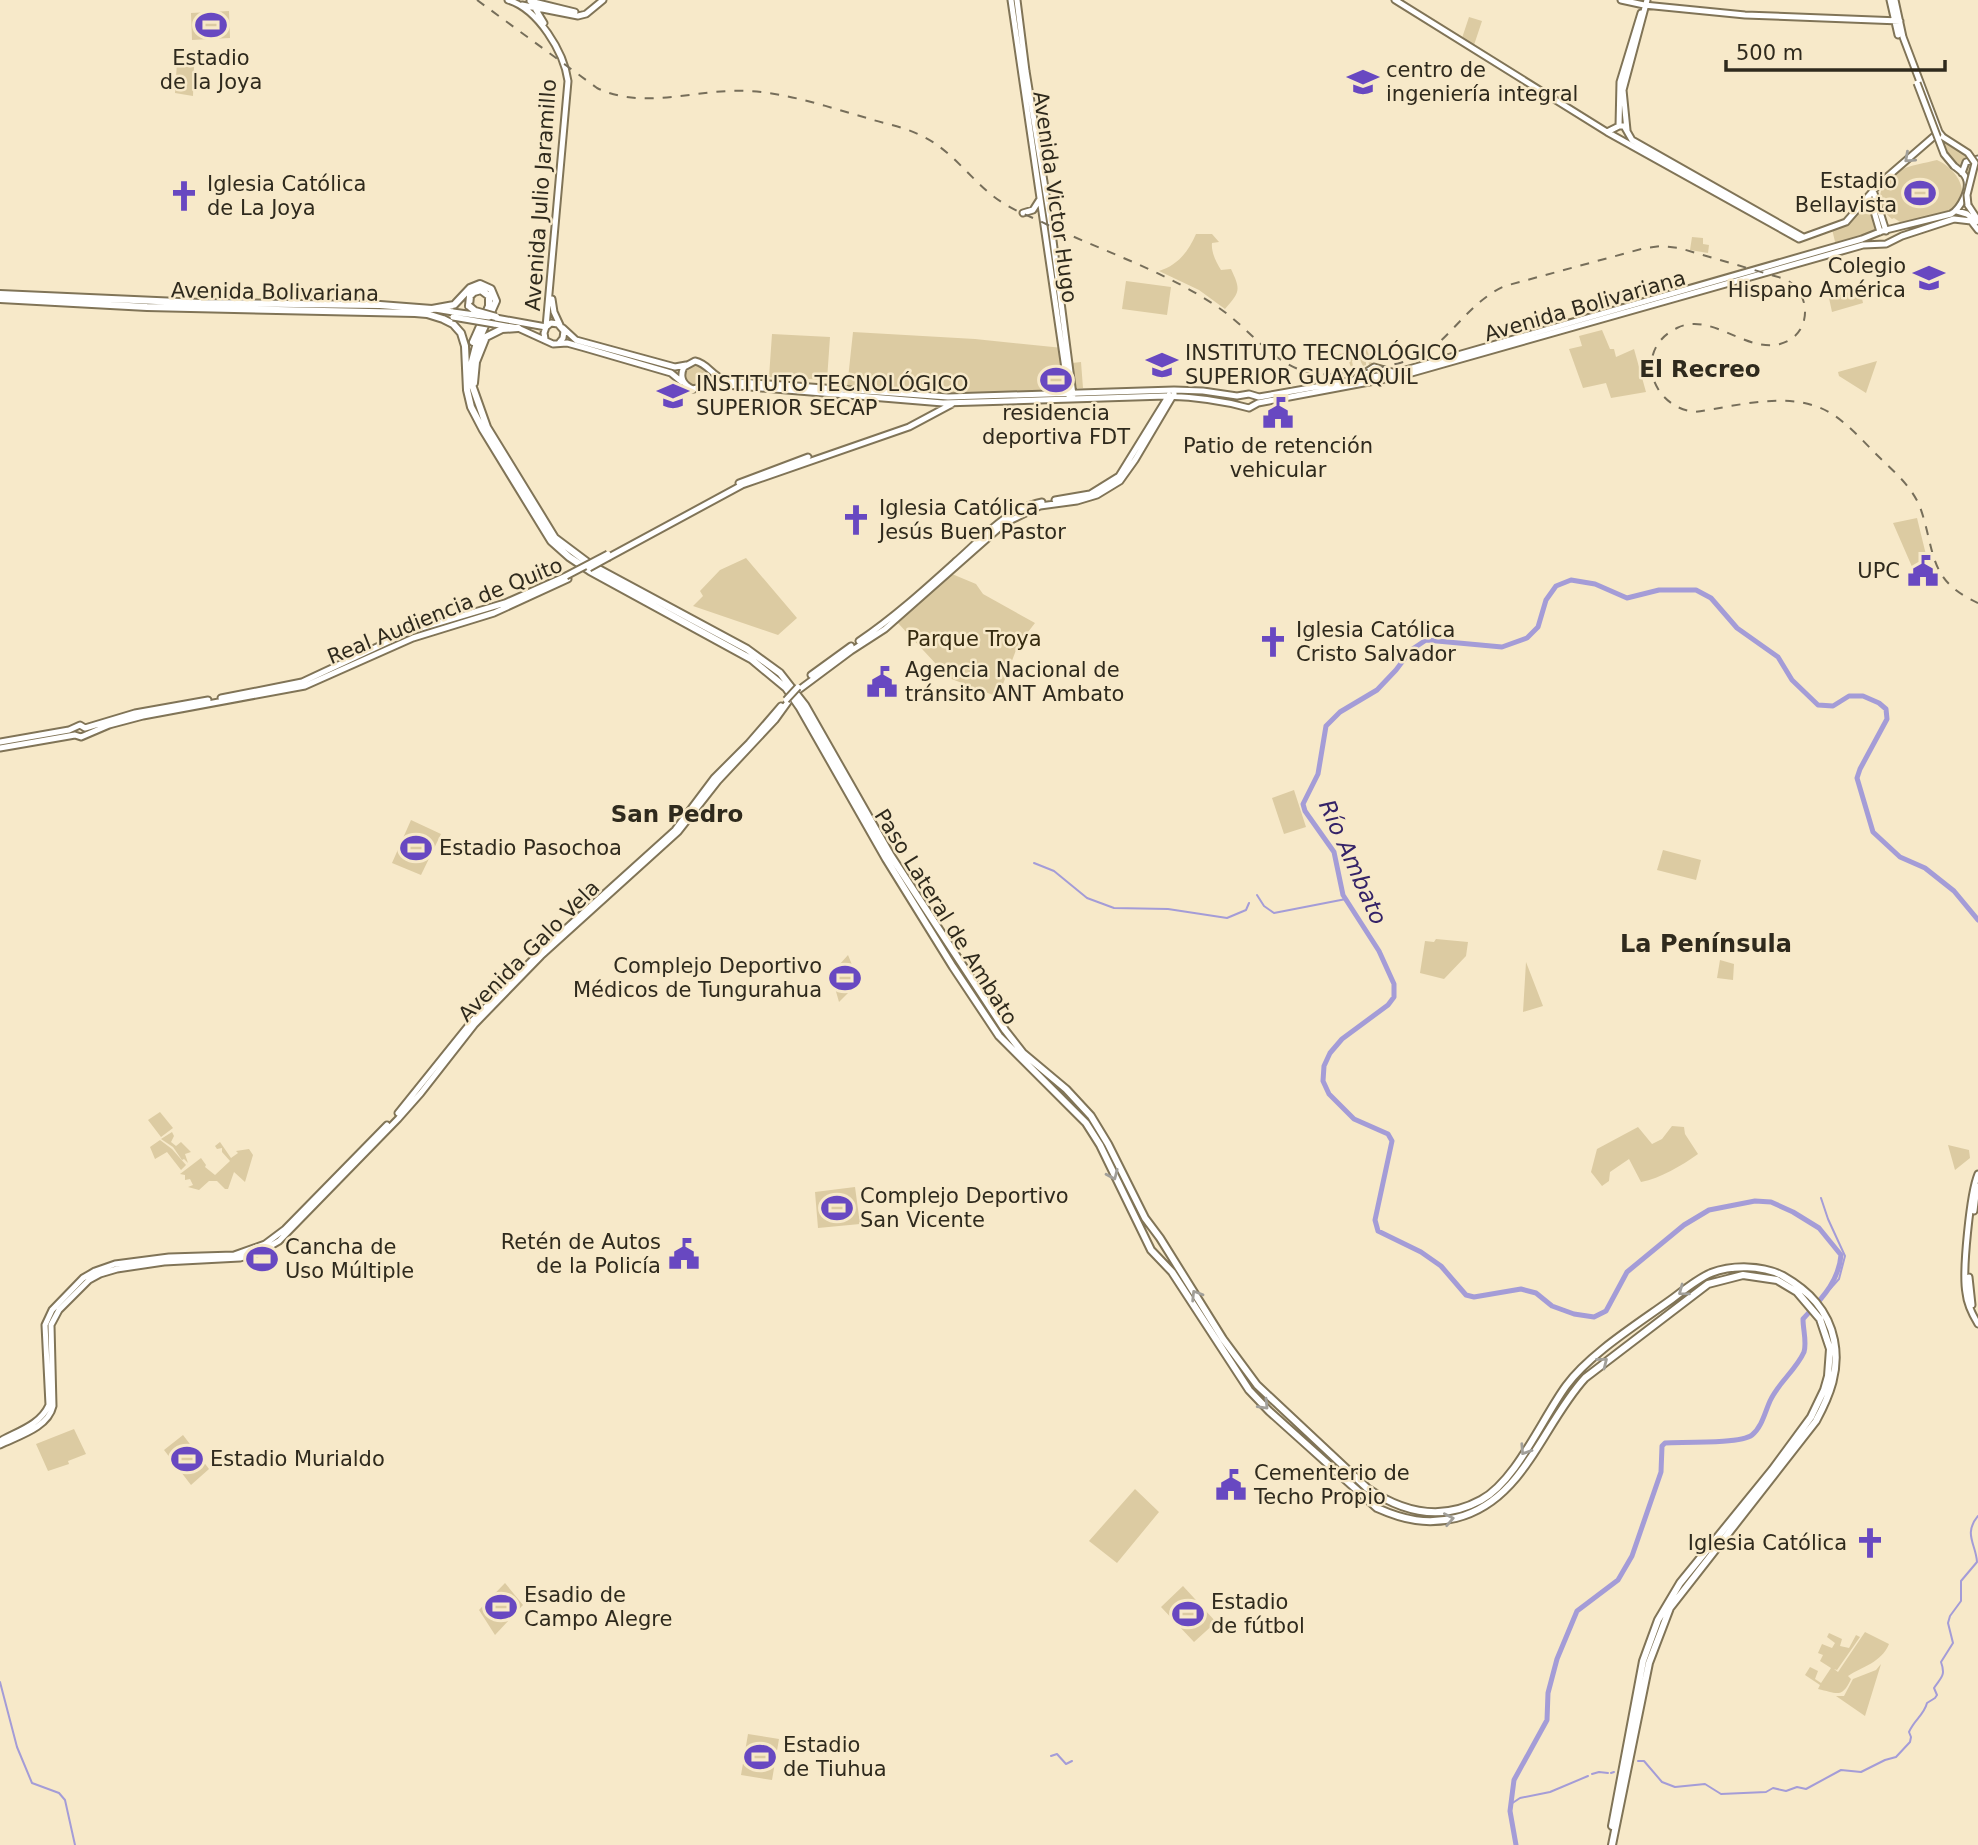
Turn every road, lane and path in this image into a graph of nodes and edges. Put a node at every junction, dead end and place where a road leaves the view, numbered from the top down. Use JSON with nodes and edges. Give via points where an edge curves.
{"nodes":[{"id":1,"x":530,"y":0,"type":"edge"},
{"id":2,"x":601,"y":0,"type":"edge"},
{"id":3,"x":1011,"y":0,"type":"edge"},
{"id":4,"x":1017,"y":0,"type":"edge"},
{"id":5,"x":1395,"y":0,"type":"edge"},
{"id":6,"x":1621,"y":0,"type":"edge"},
{"id":7,"x":1893,"y":0,"type":"edge"},
{"id":8,"x":515,"y":1,"type":"edge"},
{"id":9,"x":1645,"y":3,"type":"edge"},
{"id":10,"x":535,"y":8,"type":"junction"},
{"id":11,"x":1897,"y":21,"type":"junction"},
{"id":12,"x":1617,"y":127,"type":"junction"},
{"id":13,"x":1607,"y":132,"type":"junction"},
{"id":14,"x":1627,"y":132,"type":"junction"},
{"id":15,"x":1941,"y":134,"type":"junction"},
{"id":16,"x":1618,"y":138,"type":"junction"},
{"id":17,"x":1978,"y":159,"type":"edge"},
{"id":18,"x":1962,"y":173,"type":"junction"},
{"id":19,"x":1873,"y":190,"type":"junction"},
{"id":20,"x":1868,"y":198,"type":"junction"},
{"id":21,"x":1040,"y":199,"type":"junction"},
{"id":22,"x":1023,"y":213,"type":"dead end"},
{"id":23,"x":1956,"y":214,"type":"junction"},
{"id":24,"x":1978,"y":222,"type":"edge"},
{"id":25,"x":1775,"y":224,"type":"junction"},
{"id":26,"x":1978,"y":230,"type":"edge"},
{"id":27,"x":1883,"y":232,"type":"junction"},
{"id":28,"x":1890,"y":242,"type":"junction"},
{"id":29,"x":1882,"y":244,"type":"junction"},
{"id":30,"x":0,"y":297,"type":"edge"},
{"id":31,"x":430,"y":311,"type":"junction"},
{"id":32,"x":496,"y":320,"type":"junction"},
{"id":33,"x":546,"y":327,"type":"junction"},
{"id":34,"x":562,"y":327,"type":"junction"},
{"id":35,"x":518,"y":328,"type":"junction"},
{"id":36,"x":545,"y":340,"type":"junction"},
{"id":37,"x":559,"y":343,"type":"junction"},
{"id":38,"x":466,"y":364,"type":"junction"},
{"id":39,"x":686,"y":365,"type":"junction"},
{"id":40,"x":709,"y":372,"type":"junction"},
{"id":41,"x":1395,"y":373,"type":"junction"},
{"id":42,"x":1351,"y":382,"type":"junction"},
{"id":43,"x":685,"y":384,"type":"junction"},
{"id":44,"x":706,"y":384,"type":"junction"},
{"id":45,"x":1172,"y":393,"type":"junction"},
{"id":46,"x":1154,"y":395,"type":"junction"},
{"id":47,"x":1071,"y":396,"type":"junction"},
{"id":48,"x":1243,"y":396,"type":"junction"},
{"id":49,"x":1254,"y":401,"type":"junction"},
{"id":50,"x":477,"y":402,"type":"junction"},
{"id":51,"x":933,"y":402,"type":"junction"},
{"id":52,"x":955,"y":403,"type":"junction"},
{"id":53,"x":1242,"y":405,"type":"junction"},
{"id":54,"x":1162,"y":409,"type":"junction"},
{"id":55,"x":608,"y":555,"type":"junction"},
{"id":56,"x":799,"y":688,"type":"junction"},
{"id":57,"x":75,"y":728,"type":"junction"},
{"id":58,"x":85,"y":730,"type":"junction"},
{"id":59,"x":75,"y":735,"type":"junction"},
{"id":60,"x":0,"y":745,"type":"edge"},
{"id":61,"x":1978,"y":1174,"type":"edge"},
{"id":62,"x":1978,"y":1182,"type":"edge"},
{"id":63,"x":1768,"y":1274,"type":"junction"},
{"id":64,"x":1978,"y":1317,"type":"edge"},
{"id":65,"x":1978,"y":1324,"type":"edge"},
{"id":66,"x":0,"y":1443,"type":"edge"},
{"id":67,"x":1610,"y":1845,"type":"edge"}],
"edges":[{"from":1,"to":2,"type":"main road","via":[[579,13]]},
{"from":1,"to":10,"type":"main road","name":"Avenida Julio Jaramillo"},
{"from":2,"to":10,"type":"main road","via":[[578,16]]},
{"from":3,"to":21,"type":"main road","name":"Avenida Victor Hugo"},
{"from":4,"to":47,"type":"main road","name":"Avenida Victor Hugo"},
{"from":5,"to":13,"type":"main road"},
{"from":6,"to":9,"type":"main road"},
{"from":7,"to":11,"type":"main road"},
{"from":8,"to":10,"type":"main road"},
{"from":8,"to":33,"type":"main road","name":"Avenida Julio Jaramillo","via":[[540,22],[564,64],[568,81]]},
{"from":9,"to":11,"type":"main road","via":[[1745,15]]},
{"from":9,"to":12,"type":"main road","via":[[1620,82]]},
{"from":9,"to":14,"type":"main road","via":[[1624,83]]},
{"from":10,"to":34,"type":"main road","name":"Avenida Julio Jaramillo","via":[[569,67],[572,85],[552,293]]},
{"from":11,"to":15,"type":"main road"},
{"from":11,"to":18,"type":"main road","bridge":true,"via":[[1944,154]]},
{"from":12,"to":13,"type":"main road"},
{"from":12,"to":14,"type":"main road"},
{"from":12,"to":16,"type":"main road","via":[[1614,134]]},
{"from":13,"to":16,"type":"main road"},
{"from":14,"to":16,"type":"main road"},
{"from":14,"to":25,"type":"main road","via":[[1632,140]]},
{"from":15,"to":19,"type":"main road","one_way":true},
{"from":15,"to":24,"type":"main road","bridge":true,"via":[[1973,160],[1967,199]]},
{"from":16,"to":25,"type":"main road"},
{"from":17,"to":18,"type":"main road","via":[[1966,162]]},
{"from":18,"to":23,"type":"main road","via":[[1967,185]]},
{"from":19,"to":20,"type":"main road"},
{"from":19,"to":27,"type":"main road"},
{"from":20,"to":25,"type":"main road","via":[[1846,222],[1801,238]]},
{"from":20,"to":27,"type":"main road"},
{"from":21,"to":22,"type":"main road","via":[[1033,210]]},
{"from":21,"to":47,"type":"main road","name":"Avenida Victor Hugo"},
{"from":23,"to":24,"type":"main road"},
{"from":23,"to":26,"type":"main road"},
{"from":23,"to":27,"type":"main road","name":"Avenida Bolivariana"},
{"from":23,"to":28,"type":"main road","name":"Avenida Bolivariana"},
{"from":27,"to":28,"type":"main road","via":[[1891,234]]},
{"from":27,"to":29,"type":"main road","via":[[1878,239]]},
{"from":27,"to":41,"type":"main road","name":"Avenida Bolivariana"},
{"from":28,"to":29,"type":"main road","name":"Avenida Bolivariana"},
{"from":29,"to":49,"type":"main road","name":"Avenida Bolivariana","via":[[1863,245],[1401,376]]},
{"from":30,"to":31,"type":"highway","name":"Avenida Bolivariana","via":[[135,306]]},
{"from":31,"to":32,"type":"main road","name":"Avenida Bolivariana","bridge":true},
{"from":31,"to":38,"type":"highway","name":"Paso Lateral de Ambato","via":[[449,321],[464,338]]},
{"from":31,"to":50,"type":"highway","via":[[454,305],[477,284],[494,292],[495,304],[470,369]]},
{"from":32,"to":33,"type":"main road","name":"Avenida Bolivariana"},
{"from":32,"to":35,"type":"main road","name":"Avenida Bolivariana"},
{"from":32,"to":38,"type":"highway","bridge":true,"via":[[475,311],[469,306],[474,292],[481,290],[489,296],[489,306]]},
{"from":33,"to":34,"type":"main road","name":"Avenida Bolivariana","via":[[555,323]]},
{"from":33,"to":36,"type":"main road"},
{"from":34,"to":37,"type":"main road"},
{"from":34,"to":39,"type":"main road","name":"Avenida Bolivariana","via":[[573,339],[594,346],[666,365]]},
{"from":35,"to":36,"type":"main road","name":"Avenida Bolivariana"},
{"from":35,"to":50,"type":"highway","via":[[491,333],[481,346],[474,381]]},
{"from":36,"to":37,"type":"main road","name":"Avenida Bolivariana"},
{"from":37,"to":43,"type":"main road","name":"Avenida Bolivariana","via":[[671,373]]},
{"from":38,"to":63,"type":"highway","name":"Paso Lateral de Ambato","one_way":true,"via":[[475,416],[551,541],[590,571],[751,659],[786,688],[953,967],[999,1036],[1086,1123],[1151,1250],[1172,1272],[1249,1390],[1377,1508],[1419,1522],[1444,1521],[1485,1507],[1513,1482],[1573,1390],[1599,1365],[1708,1284]]},
{"from":39,"to":40,"type":"main road","name":"Avenida Bolivariana","via":[[699,361]]},
{"from":39,"to":43,"type":"main road","via":[[682,374]]},
{"from":40,"to":44,"type":"main road"},
{"from":40,"to":47,"type":"main road","name":"Avenida Bolivariana","via":[[727,381],[864,392]]},
{"from":41,"to":42,"type":"main road","name":"Avenida Bolivariana"},
{"from":41,"to":42,"type":"main road","via":[[1374,367]]},
{"from":42,"to":49,"type":"main road","name":"Avenida Bolivariana"},
{"from":43,"to":44,"type":"main road","name":"Avenida Bolivariana","via":[[696,389]]},
{"from":44,"to":51,"type":"main road","name":"Avenida Bolivariana"},
{"from":45,"to":46,"type":"main road","name":"Avenida Bolivariana"},
{"from":45,"to":47,"type":"main road","name":"Avenida Bolivariana"},
{"from":45,"to":48,"type":"main road","name":"Avenida Bolivariana"},
{"from":45,"to":53,"type":"main road","name":"Avenida Bolivariana"},
{"from":45,"to":54,"type":"main road","name":"Avenida Galo Vela"},
{"from":45,"to":56,"type":"main road","name":"Avenida Galo Vela","via":[[1128,472],[1107,491],[1040,506],[1005,523],[885,629]]},
{"from":46,"to":47,"type":"main road","name":"Avenida Bolivariana"},
{"from":46,"to":54,"type":"main road"},
{"from":47,"to":52,"type":"main road","name":"Avenida Bolivariana"},
{"from":48,"to":49,"type":"main road","via":[[1249,394]]},
{"from":48,"to":53,"type":"main road"},
{"from":49,"to":53,"type":"main road","via":[[1249,408]]},
{"from":63,"to":50,"type":"highway","name":"Paso Lateral de Ambato","one_way":true,"via":[[1743,1267],[1702,1278],[1592,1358],[1566,1385],[1513,1469],[1482,1499],[1445,1511],[1419,1511],[1387,1502],[1257,1385],[1145,1219],[1091,1116],[1023,1053],[958,962],[790,684],[747,649],[563,546],[520,483]]},
{"from":51,"to":52,"type":"main road","name":"Avenida Bolivariana"},
{"from":51,"to":55,"type":"main road","name":"Real Audiencia de Quito","via":[[934,410],[918,419],[742,481]]},
{"from":52,"to":55,"type":"main road","name":"Real Audiencia de Quito","via":[[909,427],[743,485]]},
{"from":54,"to":56,"type":"main road","name":"Avenida Galo Vela","via":[[1112,482],[1090,494],[1027,505],[1003,519],[899,611]]},
{"from":55,"to":58,"type":"main road","name":"Real Audiencia de Quito","bridge":true,"via":[[494,612],[413,638],[304,686]]},
{"from":56,"to":66,"type":"main road","name":"Avenida Galo Vela","bridge":true,"via":[[678,832],[473,1022],[411,1099],[276,1237],[234,1255],[115,1264],[83,1278],[47,1320],[46,1412]]},
{"from":57,"to":58,"type":"main road","via":[[80,725]]},
{"from":57,"to":59,"type":"main road"},
{"from":57,"to":60,"type":"main road"},
{"from":58,"to":59,"type":"main road","via":[[81,737]]},
{"from":59,"to":60,"type":"main road"},
{"from":61,"to":65,"type":"main road","via":[[1965,1284]]},
{"from":62,"to":64,"type":"main road","via":[[1968,1283]]},
{"from":63,"to":67,"type":"highway","name":"Paso Lateral de Ambato","via":[[1801,1287],[1826,1316],[1836,1363],[1834,1378],[1820,1414],[1682,1589],[1662,1625],[1649,1663]]}]}
